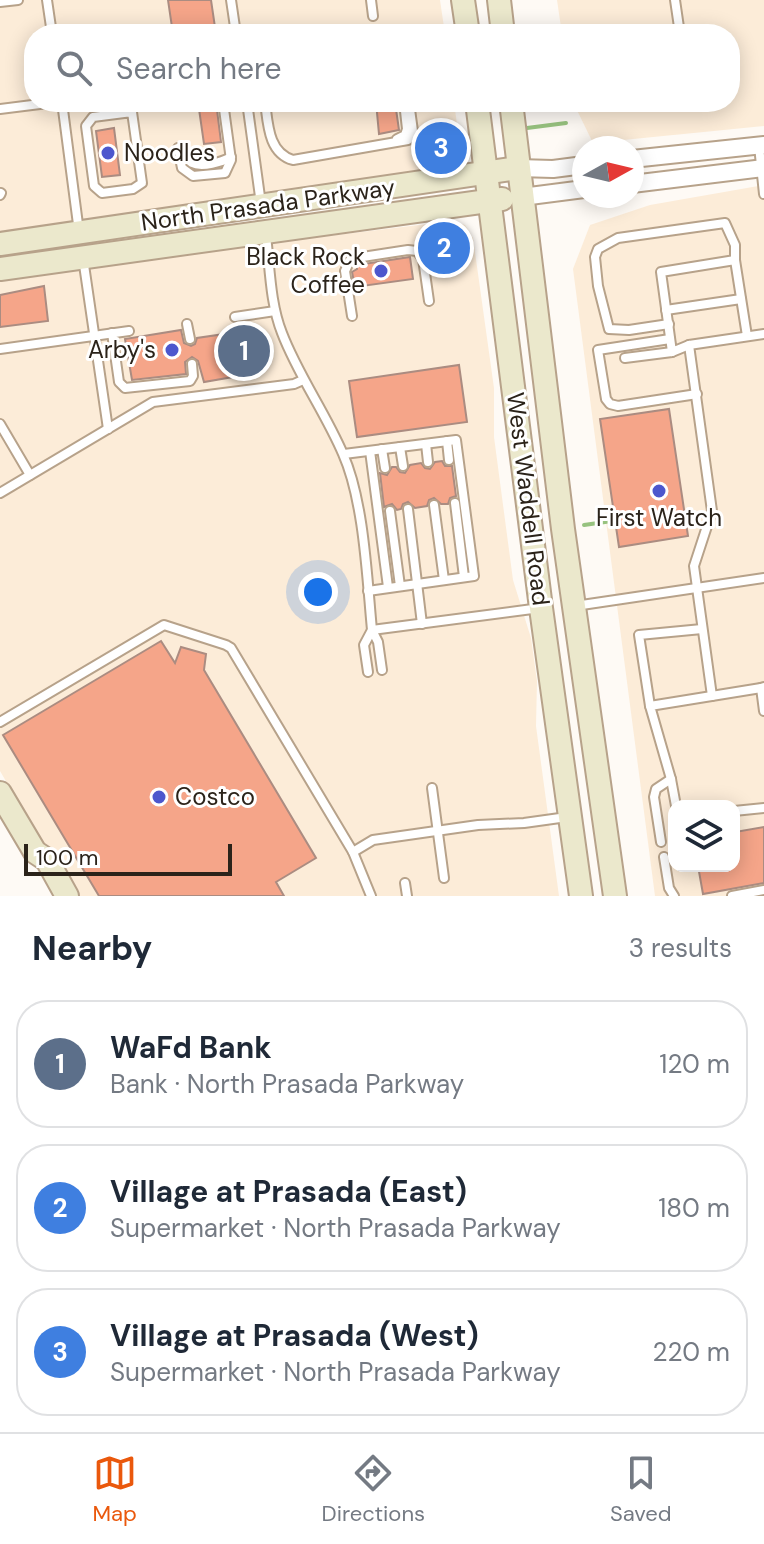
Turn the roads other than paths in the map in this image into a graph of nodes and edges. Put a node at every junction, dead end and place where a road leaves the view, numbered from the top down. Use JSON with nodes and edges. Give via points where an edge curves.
{"nodes":[{"id":1,"x":18,"y":0,"type":"edge"},
{"id":2,"x":47,"y":0,"type":"edge"},
{"id":3,"x":231,"y":0,"type":"edge"},
{"id":4,"x":371,"y":0,"type":"edge"},
{"id":5,"x":463,"y":0,"type":"edge"},
{"id":6,"x":499,"y":0,"type":"edge"},
{"id":7,"x":675,"y":0,"type":"edge"},
{"id":8,"x":0,"y":2,"type":"edge"},
{"id":9,"x":373,"y":16,"type":"dead end"},
{"id":10,"x":51,"y":24,"type":"edge"},
{"id":11,"x":235,"y":24,"type":"edge"},
{"id":12,"x":467,"y":24,"type":"edge"},
{"id":13,"x":502,"y":24,"type":"edge"},
{"id":14,"x":679,"y":24,"type":"edge"},
{"id":15,"x":24,"y":106,"type":"edge"},
{"id":16,"x":0,"y":109,"type":"edge"},
{"id":17,"x":61,"y":112,"type":"edge"},
{"id":18,"x":112,"y":112,"type":"edge"},
{"id":19,"x":133,"y":112,"type":"edge"},
{"id":20,"x":224,"y":112,"type":"edge"},
{"id":21,"x":248,"y":112,"type":"edge"},
{"id":22,"x":270,"y":112,"type":"edge"},
{"id":23,"x":406,"y":112,"type":"edge"},
{"id":24,"x":478,"y":112,"type":"edge"},
{"id":25,"x":512,"y":112,"type":"edge"},
{"id":26,"x":762,"y":145,"type":"edge"},
{"id":27,"x":178,"y":148,"type":"dead end"},
{"id":28,"x":644,"y":158,"type":"edge"},
{"id":29,"x":572,"y":167,"type":"edge"},
{"id":30,"x":518,"y":168,"type":"junction"},
{"id":31,"x":762,"y":168,"type":"edge"},
{"id":32,"x":486,"y":173,"type":"junction"},
{"id":33,"x":644,"y":183,"type":"edge"},
{"id":34,"x":572,"y":191,"type":"edge"},
{"id":35,"x":764,"y":194,"type":"edge"},
{"id":36,"x":522,"y":197,"type":"junction"},
{"id":37,"x":490,"y":201,"type":"junction"},
{"id":38,"x":261,"y":206,"type":"junction"},
{"id":39,"x":137,"y":224,"type":"junction"},
{"id":40,"x":266,"y":231,"type":"junction"},
{"id":41,"x":79,"y":232,"type":"junction"},
{"id":42,"x":0,"y":244,"type":"edge"},
{"id":43,"x":83,"y":257,"type":"junction"},
{"id":44,"x":735,"y":260,"type":"junction"},
{"id":45,"x":29,"y":265,"type":"junction"},
{"id":46,"x":0,"y":269,"type":"edge"},
{"id":47,"x":741,"y":299,"type":"junction"},
{"id":48,"x":429,"y":301,"type":"dead end"},
{"id":49,"x":666,"y":310,"type":"junction"},
{"id":50,"x":275,"y":311,"type":"junction"},
{"id":51,"x":352,"y":316,"type":"dead end"},
{"id":52,"x":235,"y":317,"type":"dead end"},
{"id":53,"x":187,"y":324,"type":"dead end"},
{"id":54,"x":669,"y":324,"type":"junction"},
{"id":55,"x":129,"y":331,"type":"dead end"},
{"id":56,"x":112,"y":333,"type":"junction"},
{"id":57,"x":764,"y":334,"type":"edge"},
{"id":58,"x":93,"y":336,"type":"junction"},
{"id":59,"x":747,"y":336,"type":"junction"},
{"id":60,"x":190,"y":339,"type":"dead end"},
{"id":61,"x":670,"y":339,"type":"junction"},
{"id":62,"x":689,"y":345,"type":"junction"},
{"id":63,"x":0,"y":349,"type":"edge"},
{"id":64,"x":672,"y":352,"type":"junction"},
{"id":65,"x":625,"y":358,"type":"dead end"},
{"id":66,"x":192,"y":364,"type":"dead end"},
{"id":67,"x":303,"y":380,"type":"junction"},
{"id":68,"x":697,"y":394,"type":"junction"},
{"id":69,"x":0,"y":424,"type":"edge"},
{"id":70,"x":108,"y":429,"type":"junction"},
{"id":71,"x":447,"y":441,"type":"junction"},
{"id":72,"x":426,"y":444,"type":"junction"},
{"id":73,"x":400,"y":447,"type":"junction"},
{"id":74,"x":382,"y":449,"type":"junction"},
{"id":75,"x":370,"y":451,"type":"junction"},
{"id":76,"x":344,"y":454,"type":"junction"},
{"id":77,"x":449,"y":460,"type":"dead end"},
{"id":78,"x":428,"y":462,"type":"dead end"},
{"id":79,"x":403,"y":466,"type":"dead end"},
{"id":80,"x":385,"y":468,"type":"dead end"},
{"id":81,"x":30,"y":475,"type":"junction"},
{"id":82,"x":0,"y":493,"type":"edge"},
{"id":83,"x":455,"y":503,"type":"dead end"},
{"id":84,"x":434,"y":505,"type":"dead end"},
{"id":85,"x":408,"y":509,"type":"dead end"},
{"id":86,"x":390,"y":511,"type":"dead end"},
{"id":87,"x":464,"y":577,"type":"junction"},
{"id":88,"x":764,"y":578,"type":"edge"},
{"id":89,"x":444,"y":580,"type":"junction"},
{"id":90,"x":416,"y":584,"type":"junction"},
{"id":91,"x":400,"y":586,"type":"junction"},
{"id":92,"x":388,"y":587,"type":"junction"},
{"id":93,"x":696,"y":589,"type":"junction"},
{"id":94,"x":368,"y":591,"type":"junction"},
{"id":95,"x":574,"y":606,"type":"junction"},
{"id":96,"x":541,"y":608,"type":"junction"},
{"id":97,"x":422,"y":624,"type":"junction"},
{"id":98,"x":702,"y":629,"type":"junction"},
{"id":99,"x":372,"y":630,"type":"junction"},
{"id":100,"x":382,"y":670,"type":"dead end"},
{"id":101,"x":368,"y":672,"type":"dead end"},
{"id":102,"x":762,"y":688,"type":"edge"},
{"id":103,"x":712,"y":696,"type":"junction"},
{"id":104,"x":650,"y":706,"type":"junction"},
{"id":105,"x":764,"y":711,"type":"edge"},
{"id":106,"x":0,"y":722,"type":"edge"},
{"id":107,"x":671,"y":779,"type":"junction"},
{"id":108,"x":432,"y":788,"type":"dead end"},
{"id":109,"x":0,"y":793,"type":"edge"},
{"id":110,"x":675,"y":800,"type":"edge"},
{"id":111,"x":602,"y":803,"type":"junction"},
{"id":112,"x":764,"y":808,"type":"edge"},
{"id":113,"x":740,"y":810,"type":"edge"},
{"id":114,"x":571,"y":817,"type":"junction"},
{"id":115,"x":436,"y":831,"type":"junction"},
{"id":116,"x":661,"y":842,"type":"dead end"},
{"id":117,"x":35,"y":852,"type":"junction"},
{"id":118,"x":353,"y":852,"type":"junction"},
{"id":119,"x":664,"y":857,"type":"dead end"},
{"id":120,"x":444,"y":878,"type":"dead end"},
{"id":121,"x":405,"y":883,"type":"dead end"},
{"id":122,"x":764,"y":890,"type":"edge"},
{"id":123,"x":52,"y":896,"type":"edge"},
{"id":124,"x":67,"y":896,"type":"edge"},
{"id":125,"x":371,"y":896,"type":"edge"},
{"id":126,"x":407,"y":896,"type":"edge"},
{"id":127,"x":581,"y":896,"type":"edge"},
{"id":128,"x":615,"y":896,"type":"edge"},
{"id":129,"x":674,"y":896,"type":"edge"},
{"id":130,"x":732,"y":896,"type":"edge"}],
"edges":[{"from":1,"to":8,"type":"lane"},
{"from":2,"to":10,"type":"lane"},
{"from":3,"to":11,"type":"lane"},
{"from":4,"to":9,"type":"lane"},
{"from":5,"to":12,"type":"main road"},
{"from":6,"to":13,"type":"main road"},
{"from":7,"to":14,"type":"lane"},
{"from":15,"to":16,"type":"lane"},
{"from":17,"to":41,"type":"lane"},
{"from":18,"to":19,"type":"lane","via":[[93,117],[86,126],[94,186],[102,193],[142,183]]},
{"from":20,"to":27,"type":"lane","via":[[231,157],[225,173],[197,178],[182,168]]},
{"from":21,"to":38,"type":"lane"},
{"from":22,"to":23,"type":"lane","via":[[277,140],[292,156],[401,137],[407,129]]},
{"from":24,"to":32,"type":"main road","name":"West Waddell Road"},
{"from":25,"to":30,"type":"main road","name":"West Waddell Road"},
{"from":26,"to":28,"type":"street"},
{"from":26,"to":31,"type":"lane"},
{"from":29,"to":30,"type":"street","name":"North Prasada Parkway"},
{"from":30,"to":32,"type":"main road","name":"North Prasada Parkway"},
{"from":30,"to":36,"type":"main road","name":"West Waddell Road"},
{"from":31,"to":33,"type":"street"},
{"from":31,"to":35,"type":"lane"},
{"from":32,"to":37,"type":"main road","name":"West Waddell Road"},
{"from":32,"to":38,"type":"main road","name":"North Prasada Parkway"},
{"from":34,"to":36,"type":"street","name":"North Prasada Parkway"},
{"from":36,"to":37,"type":"main road","name":"North Prasada Parkway"},
{"from":36,"to":95,"type":"main road","name":"West Waddell Road"},
{"from":37,"to":40,"type":"main road","name":"North Prasada Parkway"},
{"from":37,"to":96,"type":"main road","name":"West Waddell Road"},
{"from":38,"to":39,"type":"main road","name":"North Prasada Parkway"},
{"from":39,"to":41,"type":"main road","name":"North Prasada Parkway"},
{"from":39,"to":43,"type":"main road","via":[[95,243]]},
{"from":40,"to":43,"type":"main road","name":"North Prasada Parkway"},
{"from":40,"to":50,"type":"lane"},
{"from":41,"to":42,"type":"main road","name":"North Prasada Parkway"},
{"from":41,"to":45,"type":"main road"},
{"from":43,"to":45,"type":"main road","name":"North Prasada Parkway"},
{"from":43,"to":58,"type":"lane"},
{"from":44,"to":47,"type":"lane"},
{"from":44,"to":49,"type":"lane","via":[[661,272]]},
{"from":44,"to":54,"type":"lane","via":[[725,223],[618,238],[598,249],[598,286],[609,329]]},
{"from":45,"to":46,"type":"main road","name":"North Prasada Parkway"},
{"from":47,"to":49,"type":"lane"},
{"from":47,"to":59,"type":"lane"},
{"from":48,"to":51,"type":"lane","via":[[417,251],[356,258],[345,271]]},
{"from":49,"to":54,"type":"lane"},
{"from":50,"to":52,"type":"lane"},
{"from":50,"to":67,"type":"lane"},
{"from":53,"to":60,"type":"lane"},
{"from":54,"to":61,"type":"lane"},
{"from":55,"to":56,"type":"lane"},
{"from":56,"to":58,"type":"lane"},
{"from":56,"to":66,"type":"lane","via":[[119,382],[125,388],[190,381]]},
{"from":57,"to":59,"type":"lane"},
{"from":58,"to":63,"type":"lane"},
{"from":58,"to":70,"type":"lane"},
{"from":59,"to":62,"type":"lane"},
{"from":61,"to":64,"type":"lane"},
{"from":61,"to":68,"type":"lane","via":[[598,350],[606,399],[618,406]]},
{"from":62,"to":64,"type":"lane"},
{"from":62,"to":68,"type":"lane"},
{"from":64,"to":65,"type":"lane"},
{"from":67,"to":70,"type":"lane","via":[[153,402]]},
{"from":67,"to":76,"type":"lane"},
{"from":68,"to":93,"type":"lane","via":[[712,511],[697,551]]},
{"from":69,"to":81,"type":"lane"},
{"from":70,"to":81,"type":"lane"},
{"from":71,"to":72,"type":"lane"},
{"from":71,"to":77,"type":"lane"},
{"from":71,"to":87,"type":"lane","via":[[456,440],[474,576]]},
{"from":72,"to":73,"type":"lane"},
{"from":72,"to":78,"type":"lane"},
{"from":73,"to":74,"type":"lane"},
{"from":73,"to":79,"type":"lane"},
{"from":74,"to":75,"type":"lane"},
{"from":74,"to":80,"type":"lane"},
{"from":75,"to":76,"type":"lane"},
{"from":75,"to":92,"type":"lane"},
{"from":76,"to":94,"type":"lane"},
{"from":81,"to":82,"type":"lane"},
{"from":83,"to":87,"type":"lane"},
{"from":84,"to":89,"type":"lane"},
{"from":85,"to":90,"type":"lane"},
{"from":86,"to":91,"type":"lane"},
{"from":87,"to":89,"type":"lane"},
{"from":88,"to":93,"type":"lane"},
{"from":89,"to":90,"type":"lane"},
{"from":90,"to":91,"type":"lane"},
{"from":90,"to":97,"type":"lane"},
{"from":91,"to":92,"type":"lane"},
{"from":92,"to":94,"type":"lane"},
{"from":93,"to":95,"type":"lane"},
{"from":93,"to":98,"type":"lane"},
{"from":94,"to":99,"type":"lane"},
{"from":95,"to":111,"type":"main road","name":"West Waddell Road"},
{"from":96,"to":97,"type":"lane"},
{"from":96,"to":111,"type":"main road","via":[[561,624],[579,750]]},
{"from":96,"to":114,"type":"main road","name":"West Waddell Road"},
{"from":97,"to":99,"type":"lane"},
{"from":98,"to":103,"type":"lane"},
{"from":98,"to":104,"type":"lane","via":[[639,635]]},
{"from":99,"to":100,"type":"lane"},
{"from":99,"to":101,"type":"lane","via":[[364,645]]},
{"from":102,"to":103,"type":"lane"},
{"from":102,"to":105,"type":"lane"},
{"from":103,"to":104,"type":"lane"},
{"from":104,"to":107,"type":"lane"},
{"from":106,"to":118,"type":"lane","via":[[164,625],[219,642],[231,648]]},
{"from":107,"to":110,"type":"lane"},
{"from":107,"to":116,"type":"lane","via":[[656,789],[654,797]]},
{"from":108,"to":115,"type":"lane"},
{"from":109,"to":117,"type":"main road"},
{"from":111,"to":128,"type":"main road","name":"West Waddell Road"},
{"from":112,"to":113,"type":"lane"},
{"from":114,"to":115,"type":"lane"},
{"from":114,"to":127,"type":"main road","name":"West Waddell Road"},
{"from":115,"to":118,"type":"lane","via":[[373,840]]},
{"from":115,"to":120,"type":"lane"},
{"from":117,"to":123,"type":"main road","via":[[33,862]]},
{"from":117,"to":124,"type":"main road","via":[[47,860]]},
{"from":118,"to":125,"type":"lane"},
{"from":119,"to":129,"type":"lane"},
{"from":121,"to":126,"type":"lane"},
{"from":122,"to":130,"type":"lane"}]}
